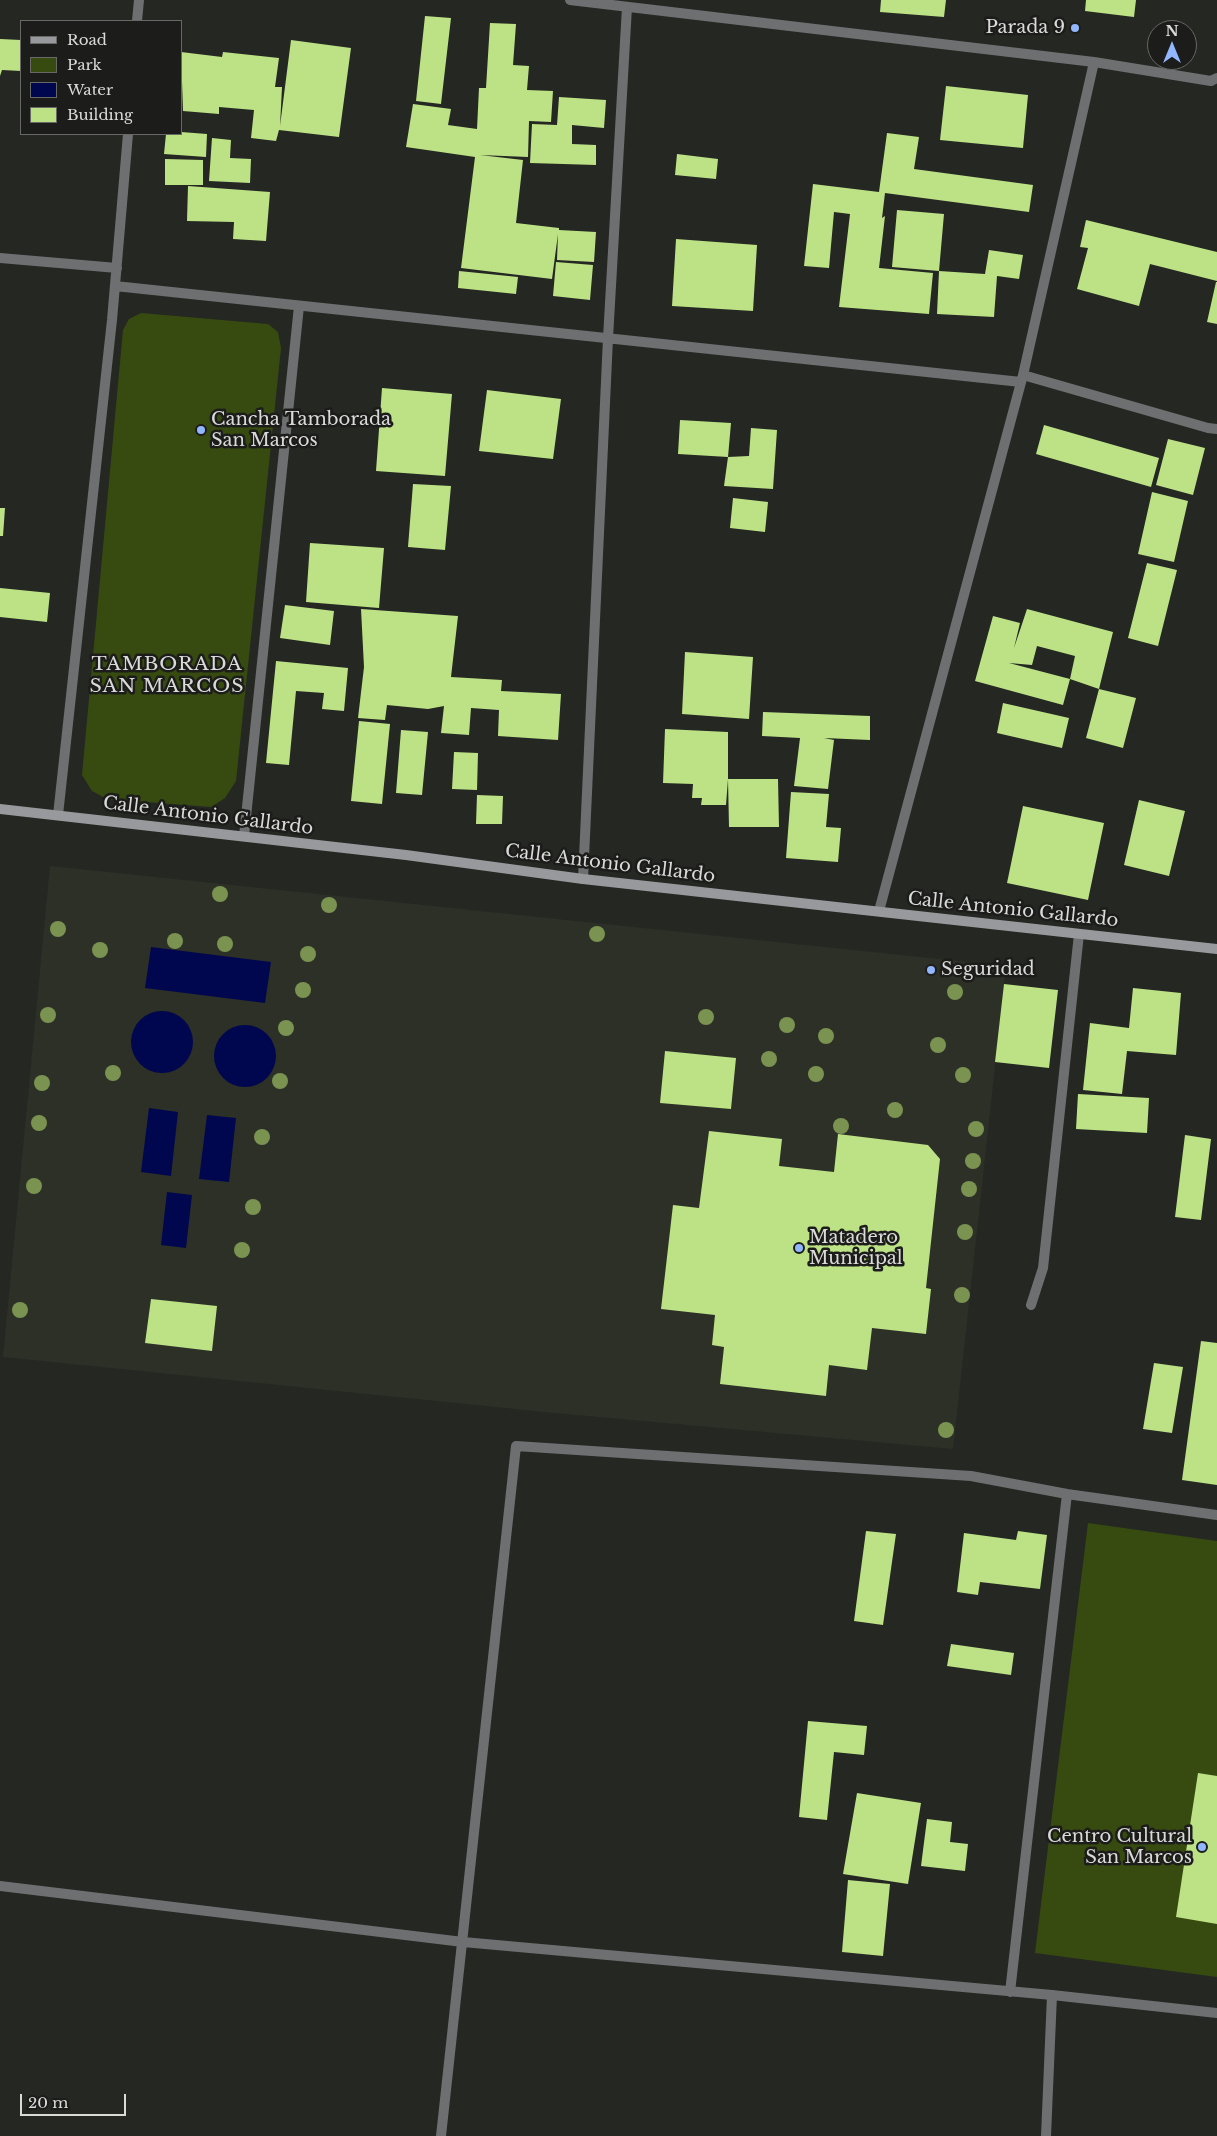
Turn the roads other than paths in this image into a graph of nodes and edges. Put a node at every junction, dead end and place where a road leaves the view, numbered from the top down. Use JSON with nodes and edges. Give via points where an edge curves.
{"nodes":[{"id":1,"x":139,"y":0,"type":"edge"},
{"id":2,"x":570,"y":0,"type":"edge"},
{"id":3,"x":628,"y":7,"type":"junction"},
{"id":4,"x":137,"y":20,"type":"edge"},
{"id":5,"x":1094,"y":62,"type":"junction"},
{"id":6,"x":1217,"y":78,"type":"edge"},
{"id":7,"x":128,"y":135,"type":"edge"},
{"id":8,"x":0,"y":258,"type":"edge"},
{"id":9,"x":117,"y":268,"type":"junction"},
{"id":10,"x":115,"y":286,"type":"junction"},
{"id":11,"x":299,"y":306,"type":"junction"},
{"id":12,"x":608,"y":338,"type":"junction"},
{"id":13,"x":1022,"y":379,"type":"junction"},
{"id":14,"x":1217,"y":429,"type":"edge"},
{"id":15,"x":0,"y":809,"type":"edge"},
{"id":16,"x":58,"y":815,"type":"junction"},
{"id":17,"x":244,"y":836,"type":"junction"},
{"id":18,"x":583,"y":879,"type":"junction"},
{"id":19,"x":879,"y":911,"type":"junction"},
{"id":20,"x":1079,"y":934,"type":"junction"},
{"id":21,"x":1217,"y":949,"type":"edge"},
{"id":22,"x":1031,"y":1305,"type":"dead end"},
{"id":23,"x":1067,"y":1494,"type":"junction"},
{"id":24,"x":1217,"y":1515,"type":"edge"},
{"id":25,"x":0,"y":1886,"type":"edge"},
{"id":26,"x":463,"y":1942,"type":"junction"},
{"id":27,"x":1010,"y":1992,"type":"junction"},
{"id":28,"x":1052,"y":1995,"type":"junction"},
{"id":29,"x":1217,"y":2012,"type":"edge"},
{"id":30,"x":441,"y":2136,"type":"edge"},
{"id":31,"x":1046,"y":2136,"type":"edge"}],
"edges":[{"from":1,"to":4,"type":"street"},
{"from":2,"to":3,"type":"street"},
{"from":3,"to":5,"type":"street"},
{"from":3,"to":12,"type":"street"},
{"from":5,"to":6,"type":"street","via":[[1211,80]]},
{"from":5,"to":13,"type":"street"},
{"from":7,"to":9,"type":"street"},
{"from":8,"to":9,"type":"street"},
{"from":9,"to":10,"type":"street"},
{"from":10,"to":11,"type":"street"},
{"from":10,"to":16,"type":"street"},
{"from":11,"to":12,"type":"street"},
{"from":11,"to":17,"type":"street"},
{"from":12,"to":13,"type":"street"},
{"from":12,"to":18,"type":"street"},
{"from":13,"to":14,"type":"street"},
{"from":13,"to":19,"type":"street"},
{"from":15,"to":16,"type":"main road","name":"Calle Antonio Gallardo"},
{"from":16,"to":17,"type":"main road","name":"Calle Antonio Gallardo"},
{"from":17,"to":18,"type":"main road","name":"Calle Antonio Gallardo"},
{"from":18,"to":19,"type":"main road","name":"Calle Antonio Gallardo"},
{"from":19,"to":20,"type":"main road","name":"Calle Antonio Gallardo"},
{"from":20,"to":21,"type":"main road","name":"Calle Antonio Gallardo"},
{"from":20,"to":22,"type":"street","via":[[1043,1268]]},
{"from":23,"to":24,"type":"street"},
{"from":23,"to":26,"type":"street","via":[[971,1476],[516,1446]]},
{"from":23,"to":27,"type":"street"},
{"from":25,"to":26,"type":"street"},
{"from":26,"to":27,"type":"street"},
{"from":26,"to":30,"type":"street"},
{"from":27,"to":28,"type":"street"},
{"from":28,"to":29,"type":"street"},
{"from":28,"to":31,"type":"street"}]}
